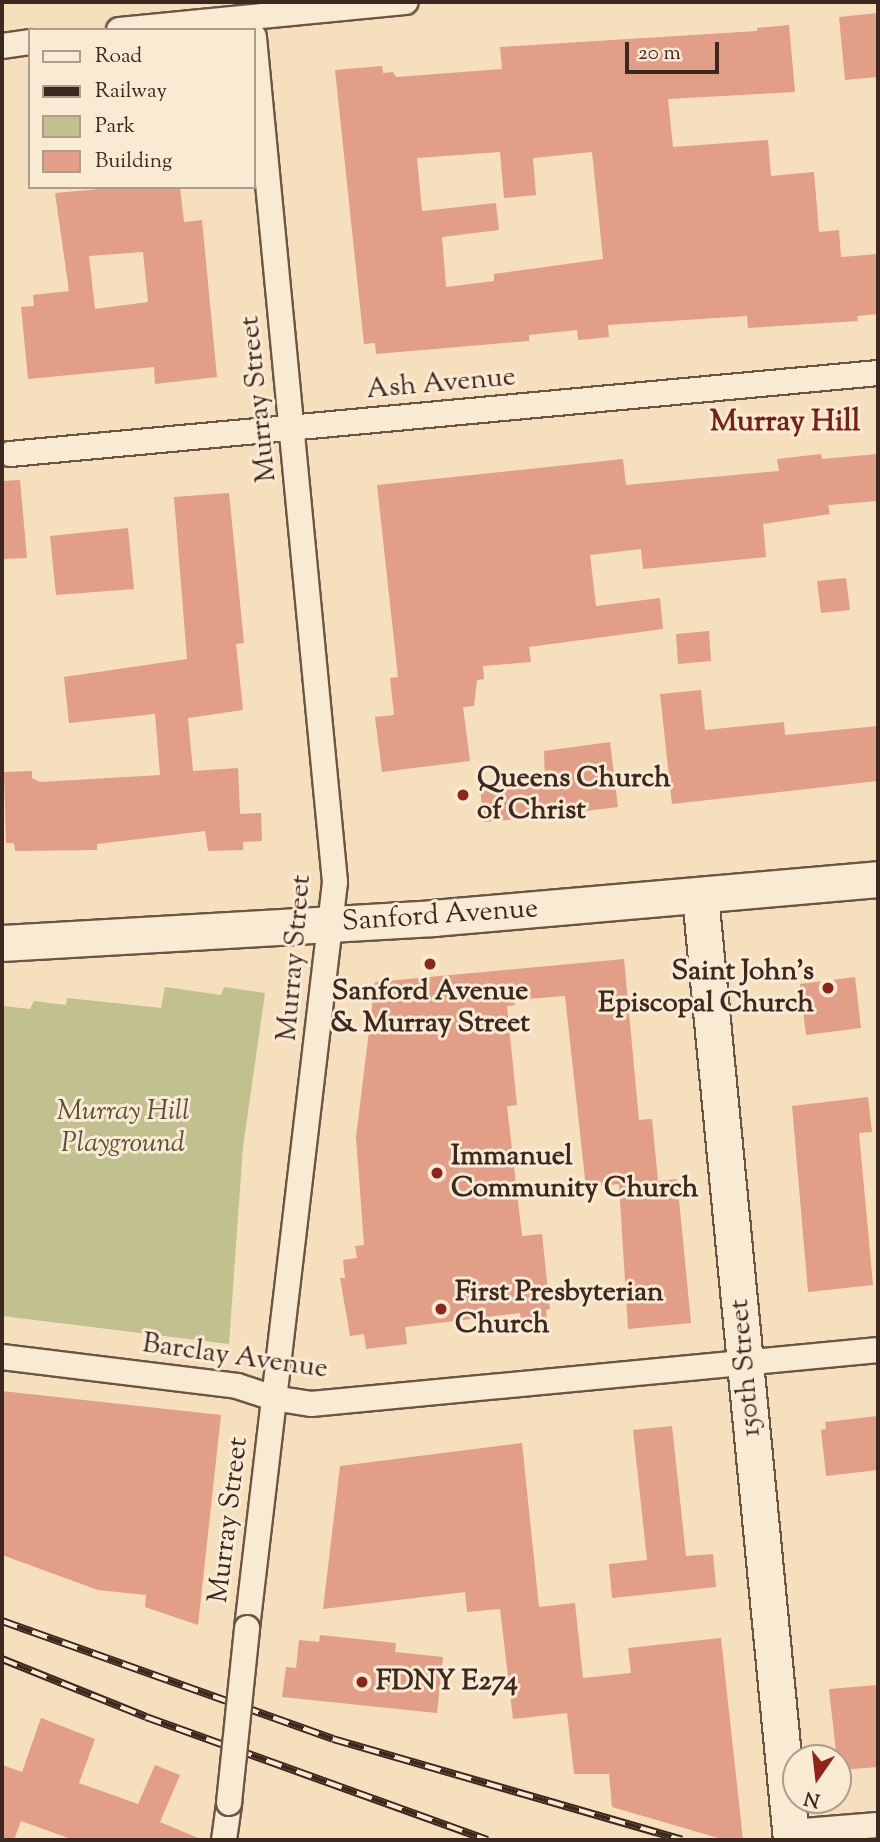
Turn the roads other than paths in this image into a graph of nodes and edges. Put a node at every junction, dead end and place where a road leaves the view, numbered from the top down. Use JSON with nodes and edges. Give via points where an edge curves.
{"nodes":[{"id":1,"x":406,"y":2,"type":"edge"},
{"id":2,"x":252,"y":21,"type":"edge"},
{"id":3,"x":149,"y":28,"type":"edge"},
{"id":4,"x":28,"y":42,"type":"edge"},
{"id":5,"x":2,"y":46,"type":"edge"},
{"id":6,"x":256,"y":62,"type":"edge"},
{"id":7,"x":878,"y":373,"type":"edge"},
{"id":8,"x":292,"y":427,"type":"junction"},
{"id":9,"x":10,"y":454,"type":"dead end"},
{"id":10,"x":878,"y":879,"type":"edge"},
{"id":11,"x":700,"y":896,"type":"junction"},
{"id":12,"x":331,"y":924,"type":"junction"},
{"id":13,"x":2,"y":943,"type":"edge"},
{"id":14,"x":878,"y":1350,"type":"edge"},
{"id":15,"x":2,"y":1357,"type":"edge"},
{"id":16,"x":745,"y":1363,"type":"junction"},
{"id":17,"x":273,"y":1398,"type":"junction"},
{"id":18,"x":878,"y":1825,"type":"edge"},
{"id":19,"x":791,"y":1836,"type":"edge"},
{"id":20,"x":225,"y":1840,"type":"edge"}],
"edges":[{"from":1,"to":2,"type":"street"},
{"from":2,"to":3,"type":"street"},
{"from":4,"to":5,"type":"street"},
{"from":6,"to":8,"type":"street","name":"Murray Street"},
{"from":7,"to":8,"type":"street","name":"Ash Avenue"},
{"from":8,"to":9,"type":"street","name":"Ash Avenue"},
{"from":8,"to":12,"type":"street","name":"Murray Street","via":[[335,882]]},
{"from":10,"to":11,"type":"street","name":"Sanford Avenue"},
{"from":11,"to":12,"type":"street","name":"Sanford Avenue"},
{"from":11,"to":16,"type":"street","name":"150th Street"},
{"from":12,"to":13,"type":"street","name":"Sanford Avenue"},
{"from":12,"to":17,"type":"street","name":"Murray Street"},
{"from":14,"to":16,"type":"street","name":"Barclay Avenue"},
{"from":15,"to":17,"type":"street","name":"Barclay Avenue","via":[[237,1385]]},
{"from":16,"to":17,"type":"street","name":"Barclay Avenue","via":[[312,1404]]},
{"from":16,"to":19,"type":"street","name":"150th Street"},
{"from":17,"to":20,"type":"street","name":"Murray Street","bridge":true},
{"from":18,"to":19,"type":"street"}]}
